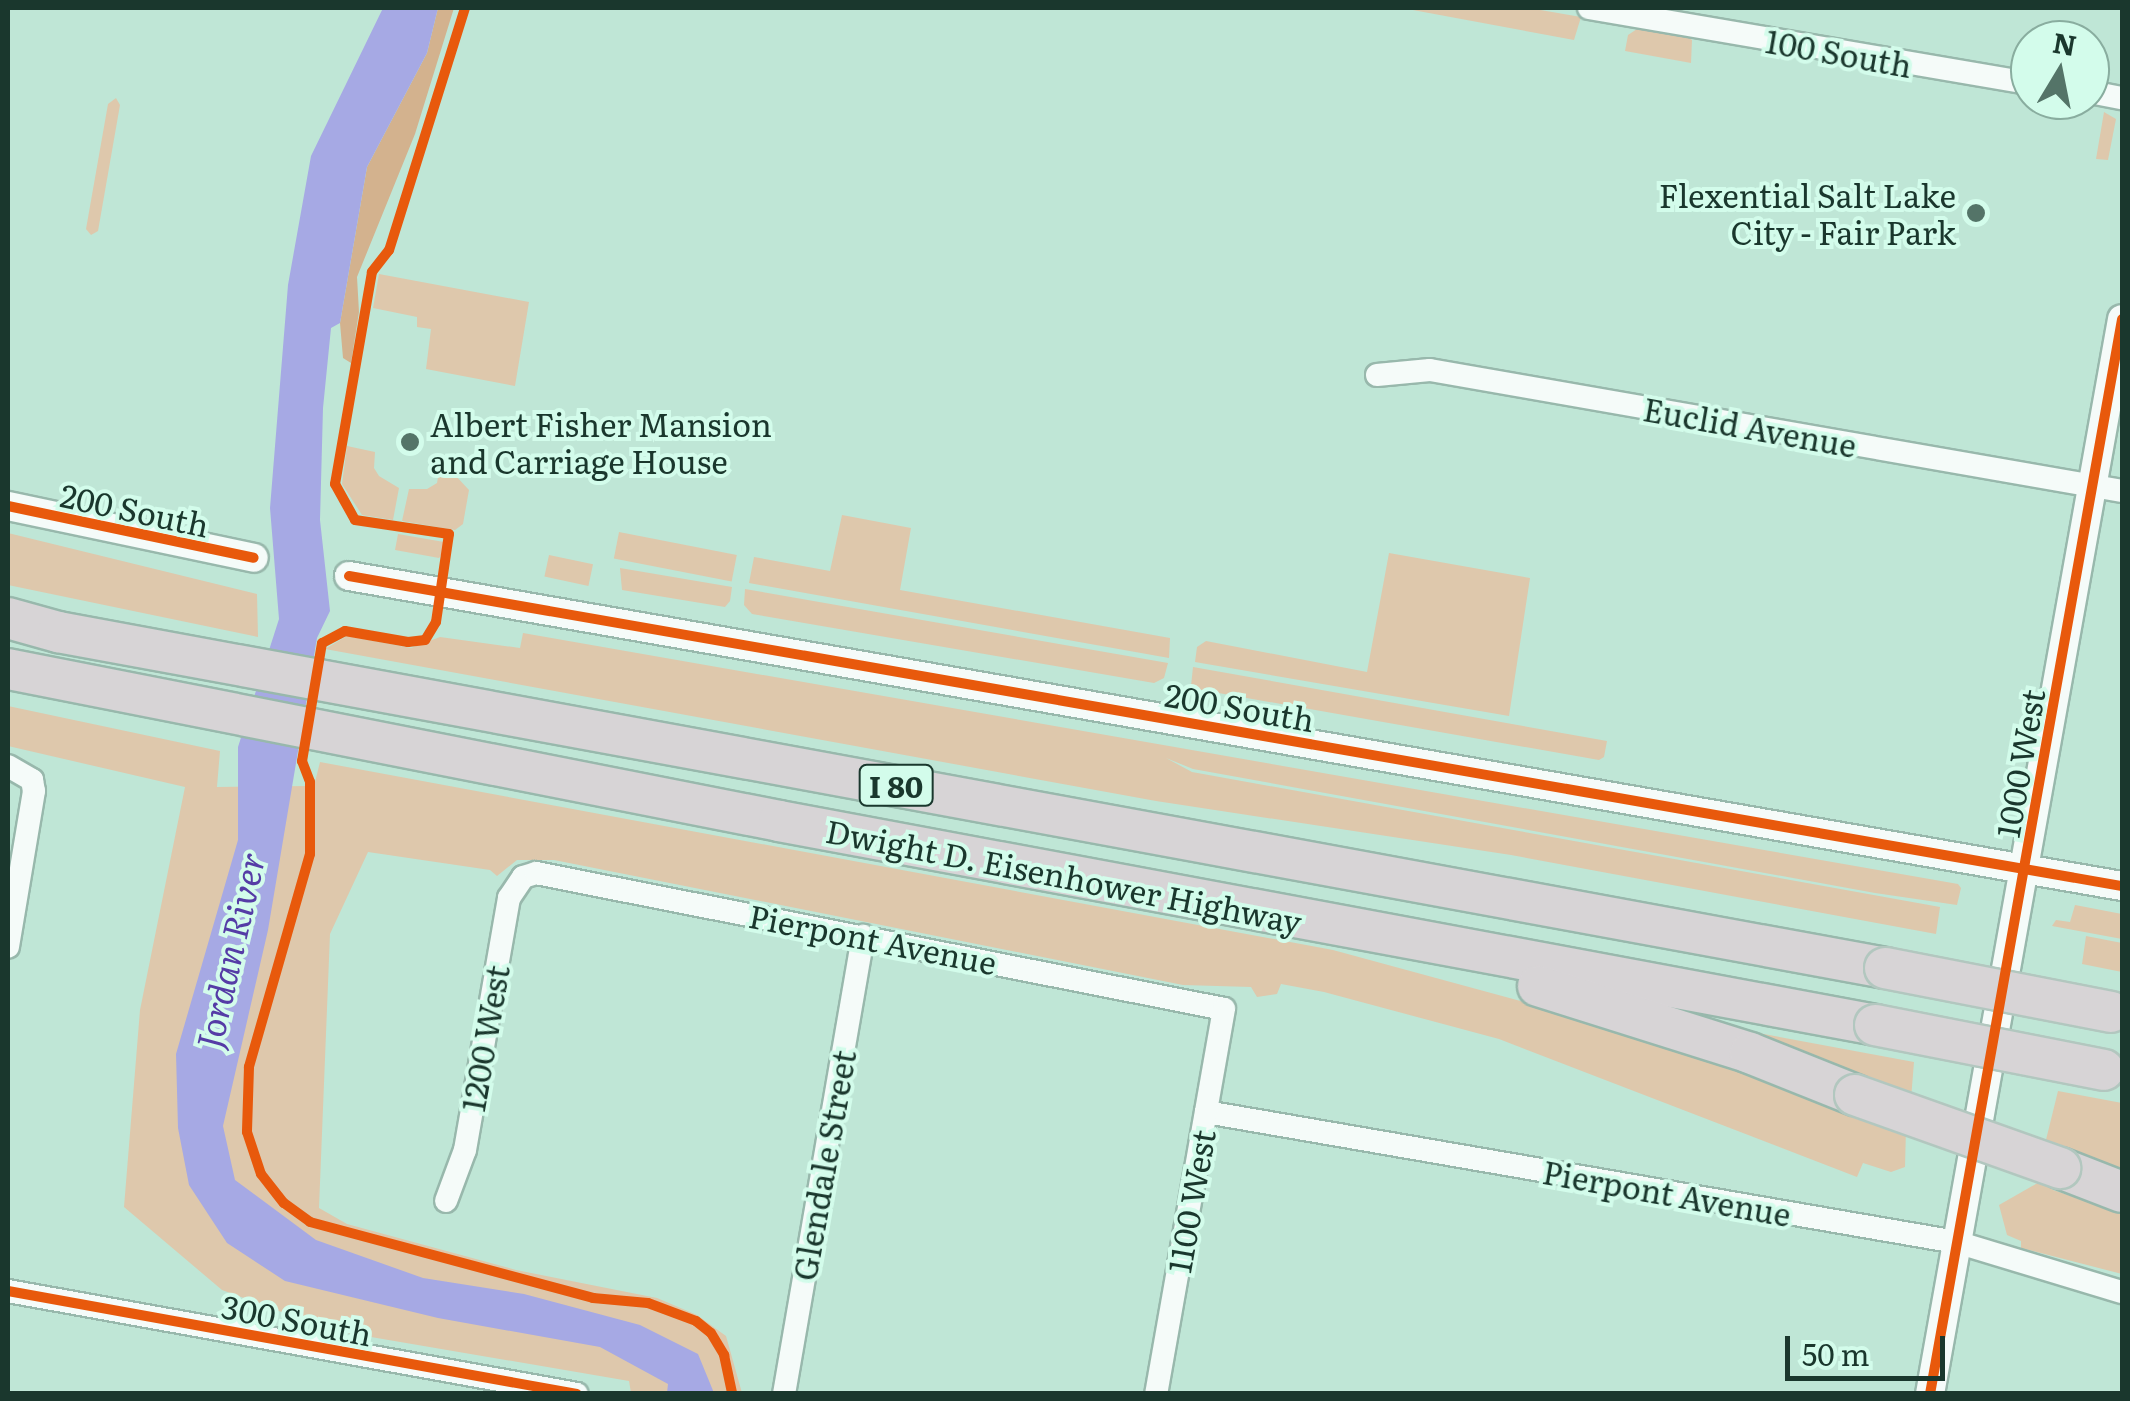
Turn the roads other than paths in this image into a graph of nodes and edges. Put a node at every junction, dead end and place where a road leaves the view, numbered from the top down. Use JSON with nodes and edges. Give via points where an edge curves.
{"nodes":[{"id":1,"x":1589,"y":8,"type":"edge"},
{"id":2,"x":2010,"y":81,"type":"edge"},
{"id":3,"x":2122,"y":319,"type":"edge"},
{"id":4,"x":1376,"y":375,"type":"dead end"},
{"id":5,"x":2093,"y":486,"type":"junction"},
{"id":6,"x":2122,"y":492,"type":"edge"},
{"id":7,"x":8,"y":506,"type":"edge"},
{"id":8,"x":254,"y":558,"type":"dead end"},
{"id":9,"x":349,"y":576,"type":"dead end"},
{"id":10,"x":8,"y":618,"type":"edge"},
{"id":11,"x":8,"y":669,"type":"edge"},
{"id":12,"x":8,"y":766,"type":"edge"},
{"id":13,"x":2026,"y":869,"type":"junction"},
{"id":14,"x":523,"y":877,"type":"joint"},
{"id":15,"x":2122,"y":886,"type":"edge"},
{"id":16,"x":1323,"y":924,"type":"junction"},
{"id":17,"x":863,"y":936,"type":"junction"},
{"id":18,"x":8,"y":947,"type":"edge"},
{"id":19,"x":1224,"y":1009,"type":"joint"},
{"id":20,"x":2117,"y":1013,"type":"edge"},
{"id":21,"x":2113,"y":1071,"type":"edge"},
{"id":22,"x":1206,"y":1112,"type":"junction"},
{"id":23,"x":2122,"y":1192,"type":"edge"},
{"id":24,"x":446,"y":1201,"type":"dead end"},
{"id":25,"x":1956,"y":1242,"type":"junction"},
{"id":26,"x":8,"y":1291,"type":"edge"},
{"id":27,"x":2122,"y":1292,"type":"edge"},
{"id":28,"x":552,"y":1391,"type":"edge"},
{"id":29,"x":577,"y":1394,"type":"edge"},
{"id":30,"x":784,"y":1394,"type":"edge"},
{"id":31,"x":1156,"y":1394,"type":"edge"},
{"id":32,"x":1930,"y":1394,"type":"edge"}],
"edges":[{"from":1,"to":2,"type":"street","name":"100 South"},
{"from":3,"to":5,"type":"street","name":"1000 West"},
{"from":4,"to":5,"type":"street","name":"Euclid Avenue","via":[[1430,370]]},
{"from":5,"to":6,"type":"street","name":"Euclid Avenue"},
{"from":5,"to":13,"type":"street","name":"1000 West"},
{"from":7,"to":8,"type":"street","name":"200 South"},
{"from":9,"to":13,"type":"street","name":"200 South"},
{"from":10,"to":20,"type":"highway","name":"Dwight D. Eisenhower Highway","number":"I 80","bridge":true},
{"from":11,"to":16,"type":"highway","name":"Dwight D. Eisenhower Highway","number":"I 80"},
{"from":12,"to":18,"type":"street","via":[[32,780]]},
{"from":13,"to":15,"type":"street","name":"200 South"},
{"from":13,"to":25,"type":"street","name":"1000 West"},
{"from":14,"to":17,"type":"street","name":"Pierpont Avenue","via":[[552,874]]},
{"from":14,"to":24,"type":"street","name":"1200 West","via":[[509,898],[465,1150]]},
{"from":16,"to":21,"type":"highway","name":"Dwight D. Eisenhower Highway","number":"I 80","bridge":true},
{"from":16,"to":23,"type":"highway","bridge":true,"via":[[1750,1053]]},
{"from":17,"to":19,"type":"street","name":"Pierpont Avenue"},
{"from":17,"to":30,"type":"street","name":"Glendale Street"},
{"from":19,"to":22,"type":"street","name":"1100 West"},
{"from":22,"to":25,"type":"street","name":"Pierpont Avenue"},
{"from":22,"to":31,"type":"street","name":"1100 West"},
{"from":25,"to":27,"type":"street","name":"Pierpont Avenue"},
{"from":25,"to":32,"type":"street","name":"1000 West"},
{"from":26,"to":28,"type":"street","name":"300 South"},
{"from":28,"to":29,"type":"street","name":"300 South"}]}
